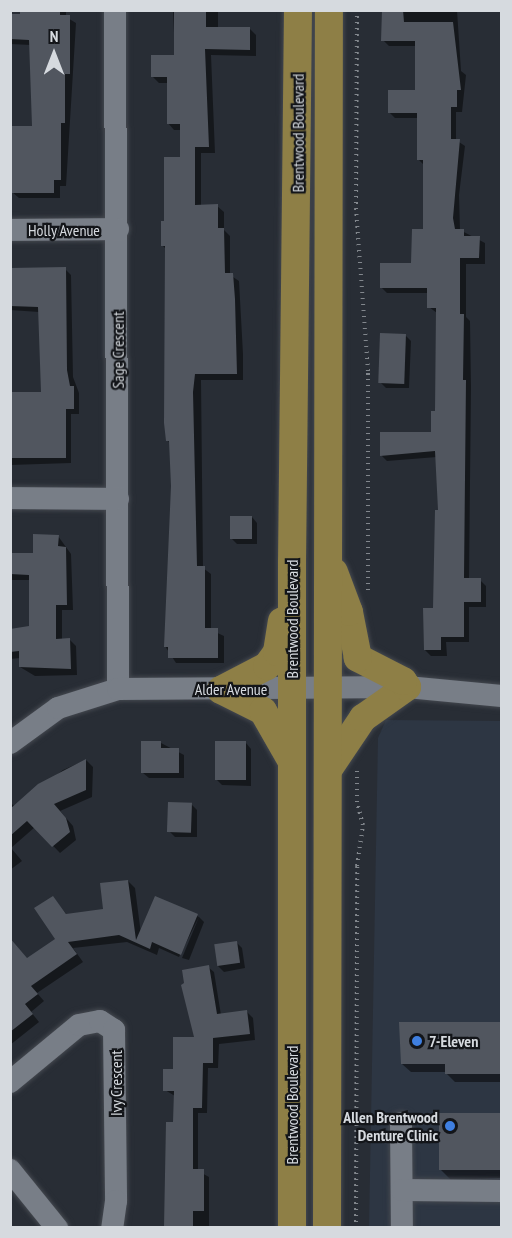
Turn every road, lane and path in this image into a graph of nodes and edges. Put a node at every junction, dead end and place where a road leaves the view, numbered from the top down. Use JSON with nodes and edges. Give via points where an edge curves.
{"nodes":[{"id":1,"x":115,"y":10,"type":"edge"},
{"id":2,"x":298,"y":10,"type":"edge"},
{"id":3,"x":329,"y":10,"type":"edge"},
{"id":4,"x":357,"y":10,"type":"edge"},
{"id":5,"x":10,"y":230,"type":"edge"},
{"id":6,"x":118,"y":230,"type":"junction"},
{"id":7,"x":10,"y":498,"type":"edge"},
{"id":8,"x":118,"y":499,"type":"junction"},
{"id":9,"x":328,"y":559,"type":"junction"},
{"id":10,"x":292,"y":564,"type":"junction"},
{"id":11,"x":368,"y":599,"type":"dead end"},
{"id":12,"x":406,"y":687,"type":"junction"},
{"id":13,"x":118,"y":689,"type":"junction"},
{"id":14,"x":328,"y":689,"type":"junction"},
{"id":15,"x":221,"y":690,"type":"junction"},
{"id":16,"x":292,"y":690,"type":"junction"},
{"id":17,"x":501,"y":696,"type":"edge"},
{"id":18,"x":10,"y":743,"type":"edge"},
{"id":19,"x":292,"y":762,"type":"junction"},
{"id":20,"x":357,"y":767,"type":"dead end"},
{"id":21,"x":328,"y":770,"type":"junction"},
{"id":22,"x":10,"y":1082,"type":"edge"},
{"id":23,"x":401,"y":1123,"type":"dead end"},
{"id":24,"x":10,"y":1170,"type":"edge"},
{"id":25,"x":402,"y":1190,"type":"junction"},
{"id":26,"x":501,"y":1191,"type":"edge"},
{"id":27,"x":57,"y":1227,"type":"edge"},
{"id":28,"x":112,"y":1227,"type":"edge"},
{"id":29,"x":292,"y":1227,"type":"edge"},
{"id":30,"x":327,"y":1227,"type":"edge"},
{"id":31,"x":356,"y":1227,"type":"edge"},
{"id":32,"x":402,"y":1227,"type":"edge"}],
"edges":[{"from":1,"to":6,"type":"street","name":"Sage Crescent"},
{"from":2,"to":10,"type":"main road","name":"Brentwood Boulevard"},
{"from":3,"to":9,"type":"main road","name":"Brentwood Boulevard"},
{"from":4,"to":11,"type":"path","via":[[356,208],[368,373]]},
{"from":5,"to":6,"type":"street","name":"Holly Avenue"},
{"from":6,"to":8,"type":"street","name":"Sage Crescent"},
{"from":7,"to":8,"type":"street"},
{"from":8,"to":13,"type":"street","name":"Sage Crescent"},
{"from":9,"to":12,"type":"main road","via":[[349,612],[358,658],[403,681]]},
{"from":9,"to":14,"type":"main road","name":"Brentwood Boulevard"},
{"from":10,"to":15,"type":"main road","via":[[277,652],[267,666]]},
{"from":10,"to":16,"type":"main road","name":"Brentwood Boulevard"},
{"from":12,"to":14,"type":"street","name":"Alder Avenue"},
{"from":12,"to":17,"type":"street","name":"Alder Avenue"},
{"from":12,"to":21,"type":"main road","via":[[363,718]]},
{"from":13,"to":15,"type":"street","name":"Alder Avenue"},
{"from":13,"to":18,"type":"street","name":"Alder Avenue","via":[[58,708]]},
{"from":14,"to":16,"type":"street","name":"Alder Avenue"},
{"from":14,"to":21,"type":"main road","name":"Brentwood Boulevard"},
{"from":15,"to":16,"type":"street","name":"Alder Avenue"},
{"from":15,"to":19,"type":"main road","via":[[263,711]]},
{"from":16,"to":19,"type":"main road","name":"Brentwood Boulevard"},
{"from":19,"to":29,"type":"main road","name":"Brentwood Boulevard"},
{"from":20,"to":31,"type":"path","via":[[357,802],[363,825],[357,866]]},
{"from":21,"to":30,"type":"main road","name":"Brentwood Boulevard"},
{"from":22,"to":28,"type":"street","name":"Ivy Crescent","via":[[80,1025],[100,1021],[114,1030],[116,1201]]},
{"from":23,"to":25,"type":"street"},
{"from":24,"to":27,"type":"street"},
{"from":25,"to":26,"type":"street"},
{"from":25,"to":32,"type":"street"}]}
